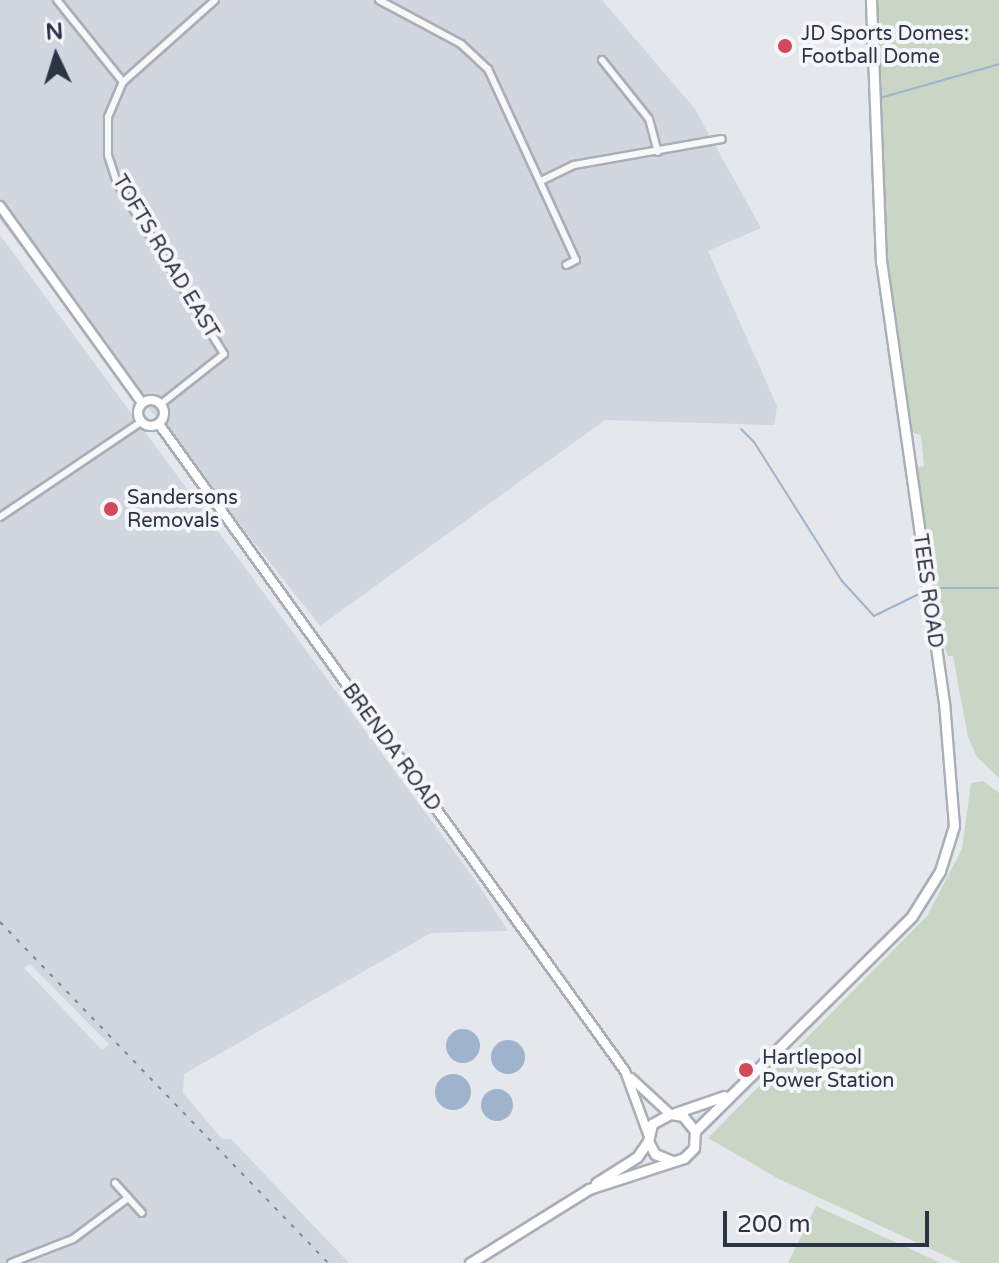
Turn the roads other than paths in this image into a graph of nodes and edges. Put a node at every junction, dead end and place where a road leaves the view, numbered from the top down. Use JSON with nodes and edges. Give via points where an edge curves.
{"nodes":[{"id":1,"x":57,"y":0,"type":"edge"},
{"id":2,"x":215,"y":0,"type":"edge"},
{"id":3,"x":379,"y":0,"type":"edge"},
{"id":4,"x":871,"y":0,"type":"edge"},
{"id":5,"x":602,"y":60,"type":"dead end"},
{"id":6,"x":123,"y":82,"type":"junction"},
{"id":7,"x":722,"y":139,"type":"dead end"},
{"id":8,"x":658,"y":152,"type":"junction"},
{"id":9,"x":541,"y":181,"type":"junction"},
{"id":10,"x":0,"y":206,"type":"edge"},
{"id":11,"x":566,"y":265,"type":"dead end"},
{"id":12,"x":142,"y":403,"type":"junction"},
{"id":13,"x":161,"y":404,"type":"junction"},
{"id":14,"x":141,"y":422,"type":"junction"},
{"id":15,"x":159,"y":424,"type":"junction"},
{"id":16,"x":0,"y":517,"type":"edge"},
{"id":17,"x":625,"y":1071,"type":"junction"},
{"id":18,"x":728,"y":1094,"type":"junction"},
{"id":19,"x":672,"y":1114,"type":"junction"},
{"id":20,"x":695,"y":1131,"type":"junction"},
{"id":21,"x":648,"y":1138,"type":"junction"},
{"id":22,"x":672,"y":1161,"type":"junction"},
{"id":23,"x":115,"y":1183,"type":"dead end"},
{"id":24,"x":589,"y":1189,"type":"junction"},
{"id":25,"x":128,"y":1198,"type":"junction"},
{"id":26,"x":142,"y":1213,"type":"dead end"},
{"id":27,"x":11,"y":1263,"type":"edge"},
{"id":28,"x":470,"y":1263,"type":"edge"}],
"edges":[{"from":1,"to":6,"type":"street"},
{"from":2,"to":6,"type":"street"},
{"from":3,"to":9,"type":"street","via":[[479,57],[504,97]]},
{"from":4,"to":18,"type":"main road","name":"TEES ROAD","via":[[881,262],[946,718],[954,826],[940,871],[912,916]]},
{"from":5,"to":8,"type":"street","via":[[649,119]]},
{"from":6,"to":13,"type":"street","name":"TOFTS ROAD EAST","via":[[108,117],[112,170],[224,354]]},
{"from":7,"to":8,"type":"street"},
{"from":8,"to":9,"type":"street","via":[[574,165]]},
{"from":9,"to":11,"type":"street","via":[[576,260]]},
{"from":10,"to":12,"type":"main road"},
{"from":12,"to":13,"type":"main road"},
{"from":12,"to":14,"type":"main road"},
{"from":13,"to":15,"type":"main road","via":[[165,414]]},
{"from":14,"to":15,"type":"main road"},
{"from":14,"to":16,"type":"street"},
{"from":15,"to":17,"type":"main road","name":"BRENDA ROAD"},
{"from":17,"to":19,"type":"main road","name":"BRENDA ROAD"},
{"from":17,"to":21,"type":"main road","name":"BRENDA ROAD"},
{"from":18,"to":19,"type":"main road","name":"TEES ROAD"},
{"from":18,"to":20,"type":"main road","name":"TEES ROAD"},
{"from":19,"to":20,"type":"main road","via":[[683,1116]]},
{"from":19,"to":21,"type":"main road","via":[[659,1118]]},
{"from":20,"to":22,"type":"main road","via":[[690,1153]]},
{"from":21,"to":22,"type":"main road","via":[[655,1154]]},
{"from":21,"to":24,"type":"main road","via":[[637,1157]]},
{"from":22,"to":24,"type":"main road"},
{"from":23,"to":25,"type":"street"},
{"from":24,"to":28,"type":"main road"},
{"from":25,"to":26,"type":"street"},
{"from":25,"to":27,"type":"street","via":[[73,1239]]}]}
